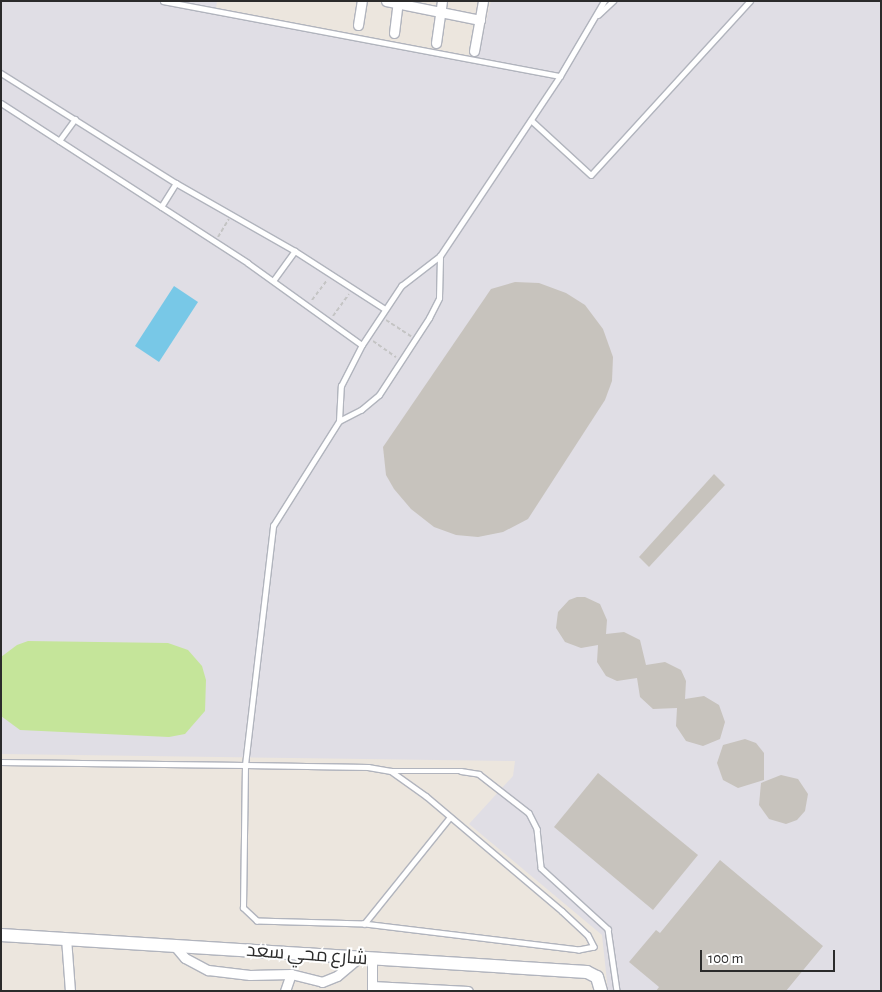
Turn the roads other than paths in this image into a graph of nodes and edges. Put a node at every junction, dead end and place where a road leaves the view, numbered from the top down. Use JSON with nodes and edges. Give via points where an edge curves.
{"nodes":[{"id":1,"x":163,"y":1,"type":"edge"},
{"id":2,"x":362,"y":1,"type":"edge"},
{"id":3,"x":386,"y":1,"type":"edge"},
{"id":4,"x":442,"y":1,"type":"edge"},
{"id":5,"x":483,"y":1,"type":"edge"},
{"id":6,"x":604,"y":1,"type":"edge"},
{"id":7,"x":613,"y":1,"type":"edge"},
{"id":8,"x":750,"y":1,"type":"edge"},
{"id":9,"x":398,"y":2,"type":"edge"},
{"id":10,"x":440,"y":12,"type":"junction"},
{"id":11,"x":596,"y":18,"type":"junction"},
{"id":12,"x":480,"y":20,"type":"junction"},
{"id":13,"x":358,"y":25,"type":"dead end"},
{"id":14,"x":394,"y":33,"type":"dead end"},
{"id":15,"x":436,"y":42,"type":"dead end"},
{"id":16,"x":474,"y":51,"type":"dead end"},
{"id":17,"x":1,"y":73,"type":"edge"},
{"id":18,"x":560,"y":76,"type":"junction"},
{"id":19,"x":1,"y":103,"type":"edge"},
{"id":20,"x":75,"y":119,"type":"junction"},
{"id":21,"x":530,"y":120,"type":"junction"},
{"id":22,"x":59,"y":141,"type":"junction"},
{"id":23,"x":176,"y":183,"type":"junction"},
{"id":24,"x":161,"y":207,"type":"junction"},
{"id":25,"x":295,"y":252,"type":"junction"},
{"id":26,"x":440,"y":256,"type":"junction"},
{"id":27,"x":273,"y":281,"type":"junction"},
{"id":28,"x":385,"y":309,"type":"junction"},
{"id":29,"x":362,"y":345,"type":"junction"},
{"id":30,"x":339,"y":421,"type":"junction"},
{"id":31,"x":1,"y":762,"type":"edge"},
{"id":32,"x":245,"y":765,"type":"junction"},
{"id":33,"x":391,"y":771,"type":"junction"},
{"id":34,"x":450,"y":817,"type":"junction"},
{"id":35,"x":364,"y":924,"type":"junction"},
{"id":36,"x":1,"y":935,"type":"edge"},
{"id":37,"x":66,"y":938,"type":"junction"},
{"id":38,"x":174,"y":945,"type":"junction"},
{"id":39,"x":357,"y":959,"type":"junction"},
{"id":40,"x":372,"y":960,"type":"junction"},
{"id":41,"x":291,"y":974,"type":"junction"},
{"id":42,"x":372,"y":988,"type":"edge"},
{"id":43,"x":70,"y":991,"type":"edge"},
{"id":44,"x":286,"y":991,"type":"edge"},
{"id":45,"x":468,"y":991,"type":"edge"},
{"id":46,"x":601,"y":991,"type":"edge"},
{"id":47,"x":617,"y":991,"type":"edge"}],
"edges":[{"from":1,"to":18,"type":"lane"},
{"from":2,"to":13,"type":"street"},
{"from":3,"to":9,"type":"street"},
{"from":4,"to":10,"type":"street"},
{"from":5,"to":12,"type":"street"},
{"from":6,"to":11,"type":"lane"},
{"from":7,"to":11,"type":"lane"},
{"from":8,"to":21,"type":"lane","via":[[591,175]]},
{"from":9,"to":10,"type":"street"},
{"from":9,"to":14,"type":"street"},
{"from":10,"to":12,"type":"street"},
{"from":10,"to":15,"type":"street"},
{"from":11,"to":18,"type":"lane"},
{"from":12,"to":16,"type":"street"},
{"from":17,"to":20,"type":"lane"},
{"from":18,"to":21,"type":"lane"},
{"from":19,"to":22,"type":"lane"},
{"from":20,"to":22,"type":"lane"},
{"from":20,"to":23,"type":"lane"},
{"from":21,"to":26,"type":"lane"},
{"from":22,"to":24,"type":"lane"},
{"from":23,"to":24,"type":"lane"},
{"from":23,"to":25,"type":"lane"},
{"from":24,"to":27,"type":"lane"},
{"from":25,"to":27,"type":"lane"},
{"from":25,"to":28,"type":"lane"},
{"from":26,"to":28,"type":"lane","via":[[410,277]]},
{"from":26,"to":30,"type":"lane","via":[[439,298],[416,338],[379,395],[362,410]]},
{"from":27,"to":29,"type":"lane"},
{"from":28,"to":29,"type":"lane"},
{"from":29,"to":30,"type":"lane","via":[[341,386]]},
{"from":30,"to":32,"type":"lane","via":[[273,526]]},
{"from":31,"to":32,"type":"lane"},
{"from":32,"to":33,"type":"lane","via":[[368,767]]},
{"from":32,"to":35,"type":"lane","via":[[245,912],[257,921]]},
{"from":33,"to":34,"type":"lane"},
{"from":33,"to":47,"type":"lane","via":[[479,774],[530,813],[537,829],[541,868],[608,929]]},
{"from":34,"to":35,"type":"lane"},
{"from":34,"to":35,"type":"lane","via":[[569,917],[588,935],[594,947],[579,950]]},
{"from":36,"to":37,"type":"street","name":"شارع محي سعد"},
{"from":37,"to":38,"type":"street","name":"شارع محي سعد"},
{"from":37,"to":43,"type":"street"},
{"from":38,"to":39,"type":"street","name":"شارع محي سعد"},
{"from":38,"to":41,"type":"street","via":[[185,958],[208,970],[250,975]]},
{"from":39,"to":40,"type":"street","name":"شارع محي سعد"},
{"from":39,"to":41,"type":"street","via":[[330,980],[315,981]]},
{"from":40,"to":42,"type":"street"},
{"from":40,"to":46,"type":"street","name":"شارع محي سعد","via":[[587,972],[597,977]]},
{"from":41,"to":44,"type":"street"},
{"from":42,"to":45,"type":"street"}]}
